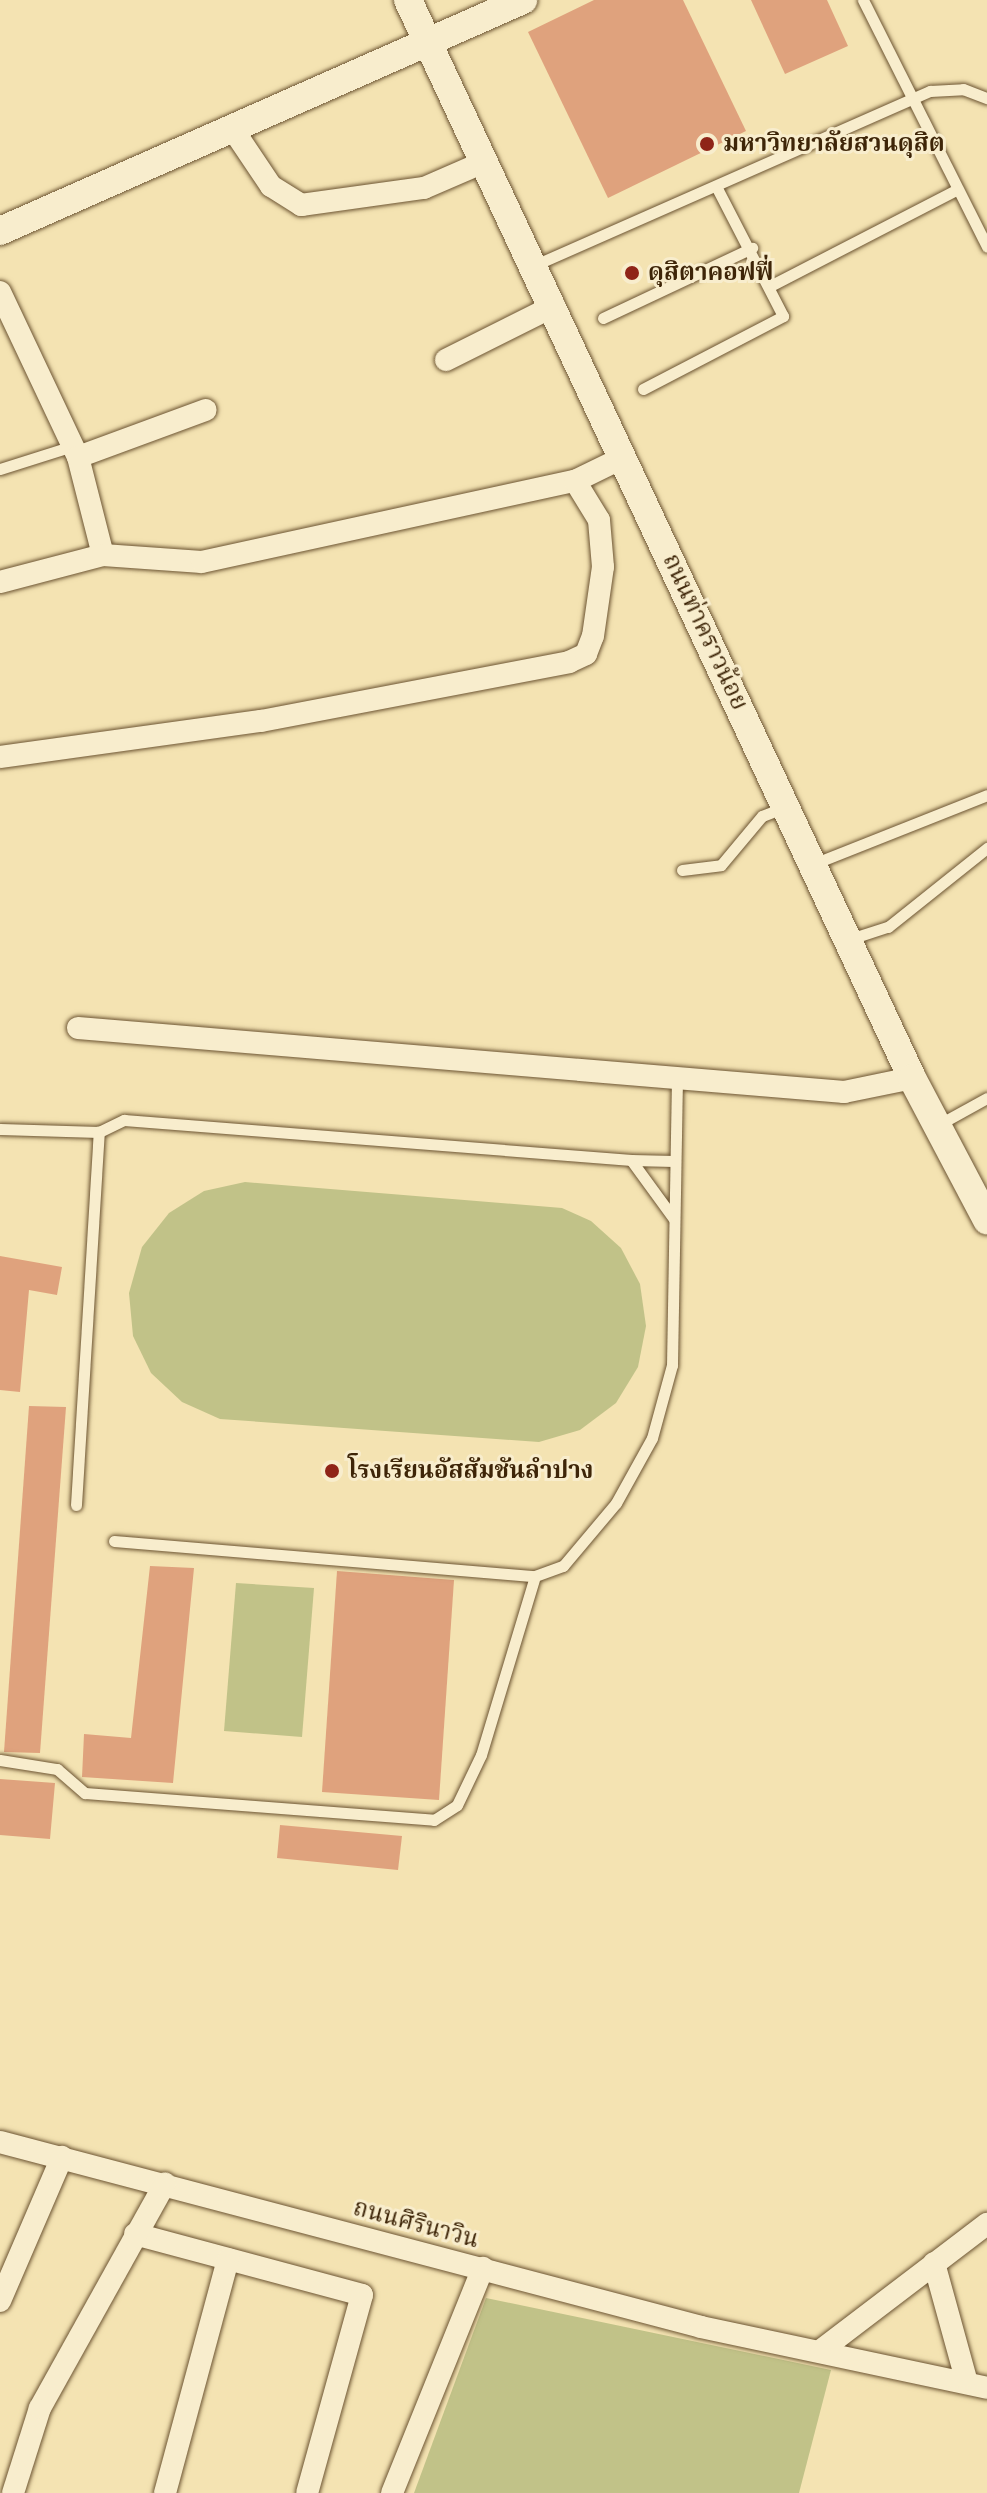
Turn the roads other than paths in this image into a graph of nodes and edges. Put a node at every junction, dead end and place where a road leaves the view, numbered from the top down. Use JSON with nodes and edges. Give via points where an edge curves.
{"nodes":[{"id":1,"x":408,"y":0,"type":"edge"},
{"id":2,"x":523,"y":0,"type":"edge"},
{"id":3,"x":863,"y":0,"type":"edge"},
{"id":4,"x":427,"y":43,"type":"junction"},
{"id":5,"x":987,"y":98,"type":"edge"},
{"id":6,"x":909,"y":101,"type":"junction"},
{"id":7,"x":232,"y":128,"type":"junction"},
{"id":8,"x":484,"y":162,"type":"junction"},
{"id":9,"x":716,"y":186,"type":"junction"},
{"id":10,"x":956,"y":190,"type":"junction"},
{"id":11,"x":3,"y":223,"type":"edge"},
{"id":12,"x":987,"y":247,"type":"edge"},
{"id":13,"x":752,"y":248,"type":"junction"},
{"id":14,"x":535,"y":265,"type":"junction"},
{"id":15,"x":770,"y":286,"type":"junction"},
{"id":16,"x":0,"y":292,"type":"edge"},
{"id":17,"x":554,"y":306,"type":"junction"},
{"id":18,"x":603,"y":318,"type":"dead end"},
{"id":19,"x":446,"y":360,"type":"dead end"},
{"id":20,"x":643,"y":389,"type":"dead end"},
{"id":21,"x":206,"y":410,"type":"dead end"},
{"id":22,"x":76,"y":452,"type":"junction"},
{"id":23,"x":624,"y":457,"type":"junction"},
{"id":24,"x":0,"y":469,"type":"edge"},
{"id":25,"x":575,"y":481,"type":"junction"},
{"id":26,"x":103,"y":555,"type":"junction"},
{"id":27,"x":0,"y":582,"type":"edge"},
{"id":28,"x":0,"y":757,"type":"edge"},
{"id":29,"x":987,"y":795,"type":"edge"},
{"id":30,"x":786,"y":807,"type":"junction"},
{"id":31,"x":987,"y":848,"type":"edge"},
{"id":32,"x":812,"y":864,"type":"junction"},
{"id":33,"x":682,"y":870,"type":"dead end"},
{"id":34,"x":848,"y":940,"type":"junction"},
{"id":35,"x":78,"y":1028,"type":"dead end"},
{"id":36,"x":677,"y":1078,"type":"junction"},
{"id":37,"x":912,"y":1078,"type":"junction"},
{"id":38,"x":987,"y":1098,"type":"edge"},
{"id":39,"x":937,"y":1126,"type":"junction"},
{"id":40,"x":0,"y":1129,"type":"edge"},
{"id":41,"x":99,"y":1132,"type":"junction"},
{"id":42,"x":631,"y":1160,"type":"junction"},
{"id":43,"x":674,"y":1161,"type":"junction"},
{"id":44,"x":675,"y":1219,"type":"junction"},
{"id":45,"x":987,"y":1220,"type":"edge"},
{"id":46,"x":76,"y":1505,"type":"dead end"},
{"id":47,"x":114,"y":1541,"type":"dead end"},
{"id":48,"x":535,"y":1576,"type":"junction"},
{"id":49,"x":0,"y":1760,"type":"edge"},
{"id":50,"x":0,"y":2142,"type":"edge"},
{"id":51,"x":62,"y":2157,"type":"junction"},
{"id":52,"x":165,"y":2183,"type":"junction"},
{"id":53,"x":987,"y":2224,"type":"edge"},
{"id":54,"x":135,"y":2234,"type":"junction"},
{"id":55,"x":228,"y":2259,"type":"junction"},
{"id":56,"x":934,"y":2263,"type":"junction"},
{"id":57,"x":483,"y":2268,"type":"junction"},
{"id":58,"x":0,"y":2301,"type":"edge"},
{"id":59,"x":820,"y":2351,"type":"junction"},
{"id":60,"x":977,"y":2383,"type":"edge"},
{"id":61,"x":13,"y":2493,"type":"edge"},
{"id":62,"x":165,"y":2493,"type":"edge"},
{"id":63,"x":307,"y":2493,"type":"edge"},
{"id":64,"x":392,"y":2493,"type":"edge"}],
"edges":[{"from":1,"to":4,"type":"street","name":"ถนนท่าคราวน้อย"},
{"from":2,"to":4,"type":"street"},
{"from":3,"to":6,"type":"lane"},
{"from":4,"to":7,"type":"street"},
{"from":4,"to":8,"type":"street","name":"ถนนท่าคราวน้อย"},
{"from":5,"to":6,"type":"lane","via":[[946,88]]},
{"from":6,"to":9,"type":"lane"},
{"from":6,"to":10,"type":"lane"},
{"from":7,"to":8,"type":"street","via":[[271,186],[301,205],[424,188]]},
{"from":7,"to":11,"type":"street"},
{"from":8,"to":14,"type":"street","name":"ถนนท่าคราวน้อย"},
{"from":9,"to":13,"type":"lane"},
{"from":9,"to":14,"type":"lane"},
{"from":10,"to":12,"type":"lane"},
{"from":10,"to":15,"type":"lane"},
{"from":13,"to":15,"type":"lane"},
{"from":13,"to":18,"type":"lane"},
{"from":14,"to":17,"type":"street","name":"ถนนท่าคราวน้อย"},
{"from":15,"to":20,"type":"lane","via":[[783,316]]},
{"from":16,"to":22,"type":"street"},
{"from":17,"to":19,"type":"street"},
{"from":17,"to":23,"type":"street","name":"ถนนท่าคราวน้อย"},
{"from":21,"to":22,"type":"street"},
{"from":22,"to":24,"type":"lane"},
{"from":22,"to":26,"type":"street"},
{"from":23,"to":25,"type":"street"},
{"from":23,"to":30,"type":"street","name":"ถนนท่าคราวน้อย"},
{"from":25,"to":26,"type":"street","via":[[202,562]]},
{"from":25,"to":28,"type":"street","via":[[599,520],[603,567],[586,654],[569,662],[261,721]]},
{"from":26,"to":27,"type":"street"},
{"from":29,"to":32,"type":"lane"},
{"from":30,"to":32,"type":"street","name":"ถนนท่าคราวน้อย"},
{"from":30,"to":33,"type":"lane","via":[[762,816],[721,865]]},
{"from":31,"to":34,"type":"lane","via":[[888,927]]},
{"from":32,"to":34,"type":"street","name":"ถนนท่าคราวน้อย"},
{"from":34,"to":37,"type":"street","name":"ถนนท่าคราวน้อย"},
{"from":35,"to":36,"type":"street"},
{"from":36,"to":37,"type":"street","via":[[844,1092]]},
{"from":36,"to":43,"type":"lane"},
{"from":37,"to":39,"type":"street","name":"ถนนท่าคราวน้อย"},
{"from":38,"to":39,"type":"lane"},
{"from":39,"to":45,"type":"street","name":"ถนนท่าคราวน้อย"},
{"from":40,"to":41,"type":"lane"},
{"from":41,"to":42,"type":"lane","via":[[124,1120]]},
{"from":41,"to":46,"type":"lane"},
{"from":42,"to":43,"type":"lane"},
{"from":42,"to":44,"type":"lane"},
{"from":43,"to":44,"type":"lane"},
{"from":44,"to":48,"type":"lane","via":[[672,1365],[652,1438],[599,1524],[563,1566]]},
{"from":47,"to":48,"type":"lane"},
{"from":48,"to":49,"type":"lane","via":[[481,1755],[457,1805],[434,1820],[85,1793],[57,1769]]},
{"from":50,"to":51,"type":"street","name":"ถนนศิรินาวิน"},
{"from":51,"to":52,"type":"street","name":"ถนนศิรินาวิน"},
{"from":51,"to":58,"type":"street"},
{"from":52,"to":54,"type":"street"},
{"from":52,"to":57,"type":"street","name":"ถนนศิรินาวิน"},
{"from":53,"to":56,"type":"street"},
{"from":54,"to":55,"type":"street"},
{"from":54,"to":61,"type":"street","via":[[40,2408]]},
{"from":55,"to":62,"type":"street"},
{"from":55,"to":63,"type":"street","via":[[362,2295]]},
{"from":56,"to":59,"type":"street"},
{"from":56,"to":60,"type":"street","name":"ถนนศิรินาวิน"},
{"from":57,"to":59,"type":"street","name":"ถนนศิรินาวิน"},
{"from":57,"to":64,"type":"street"},
{"from":59,"to":60,"type":"street","name":"ถนนศิรินาวิน"}]}
